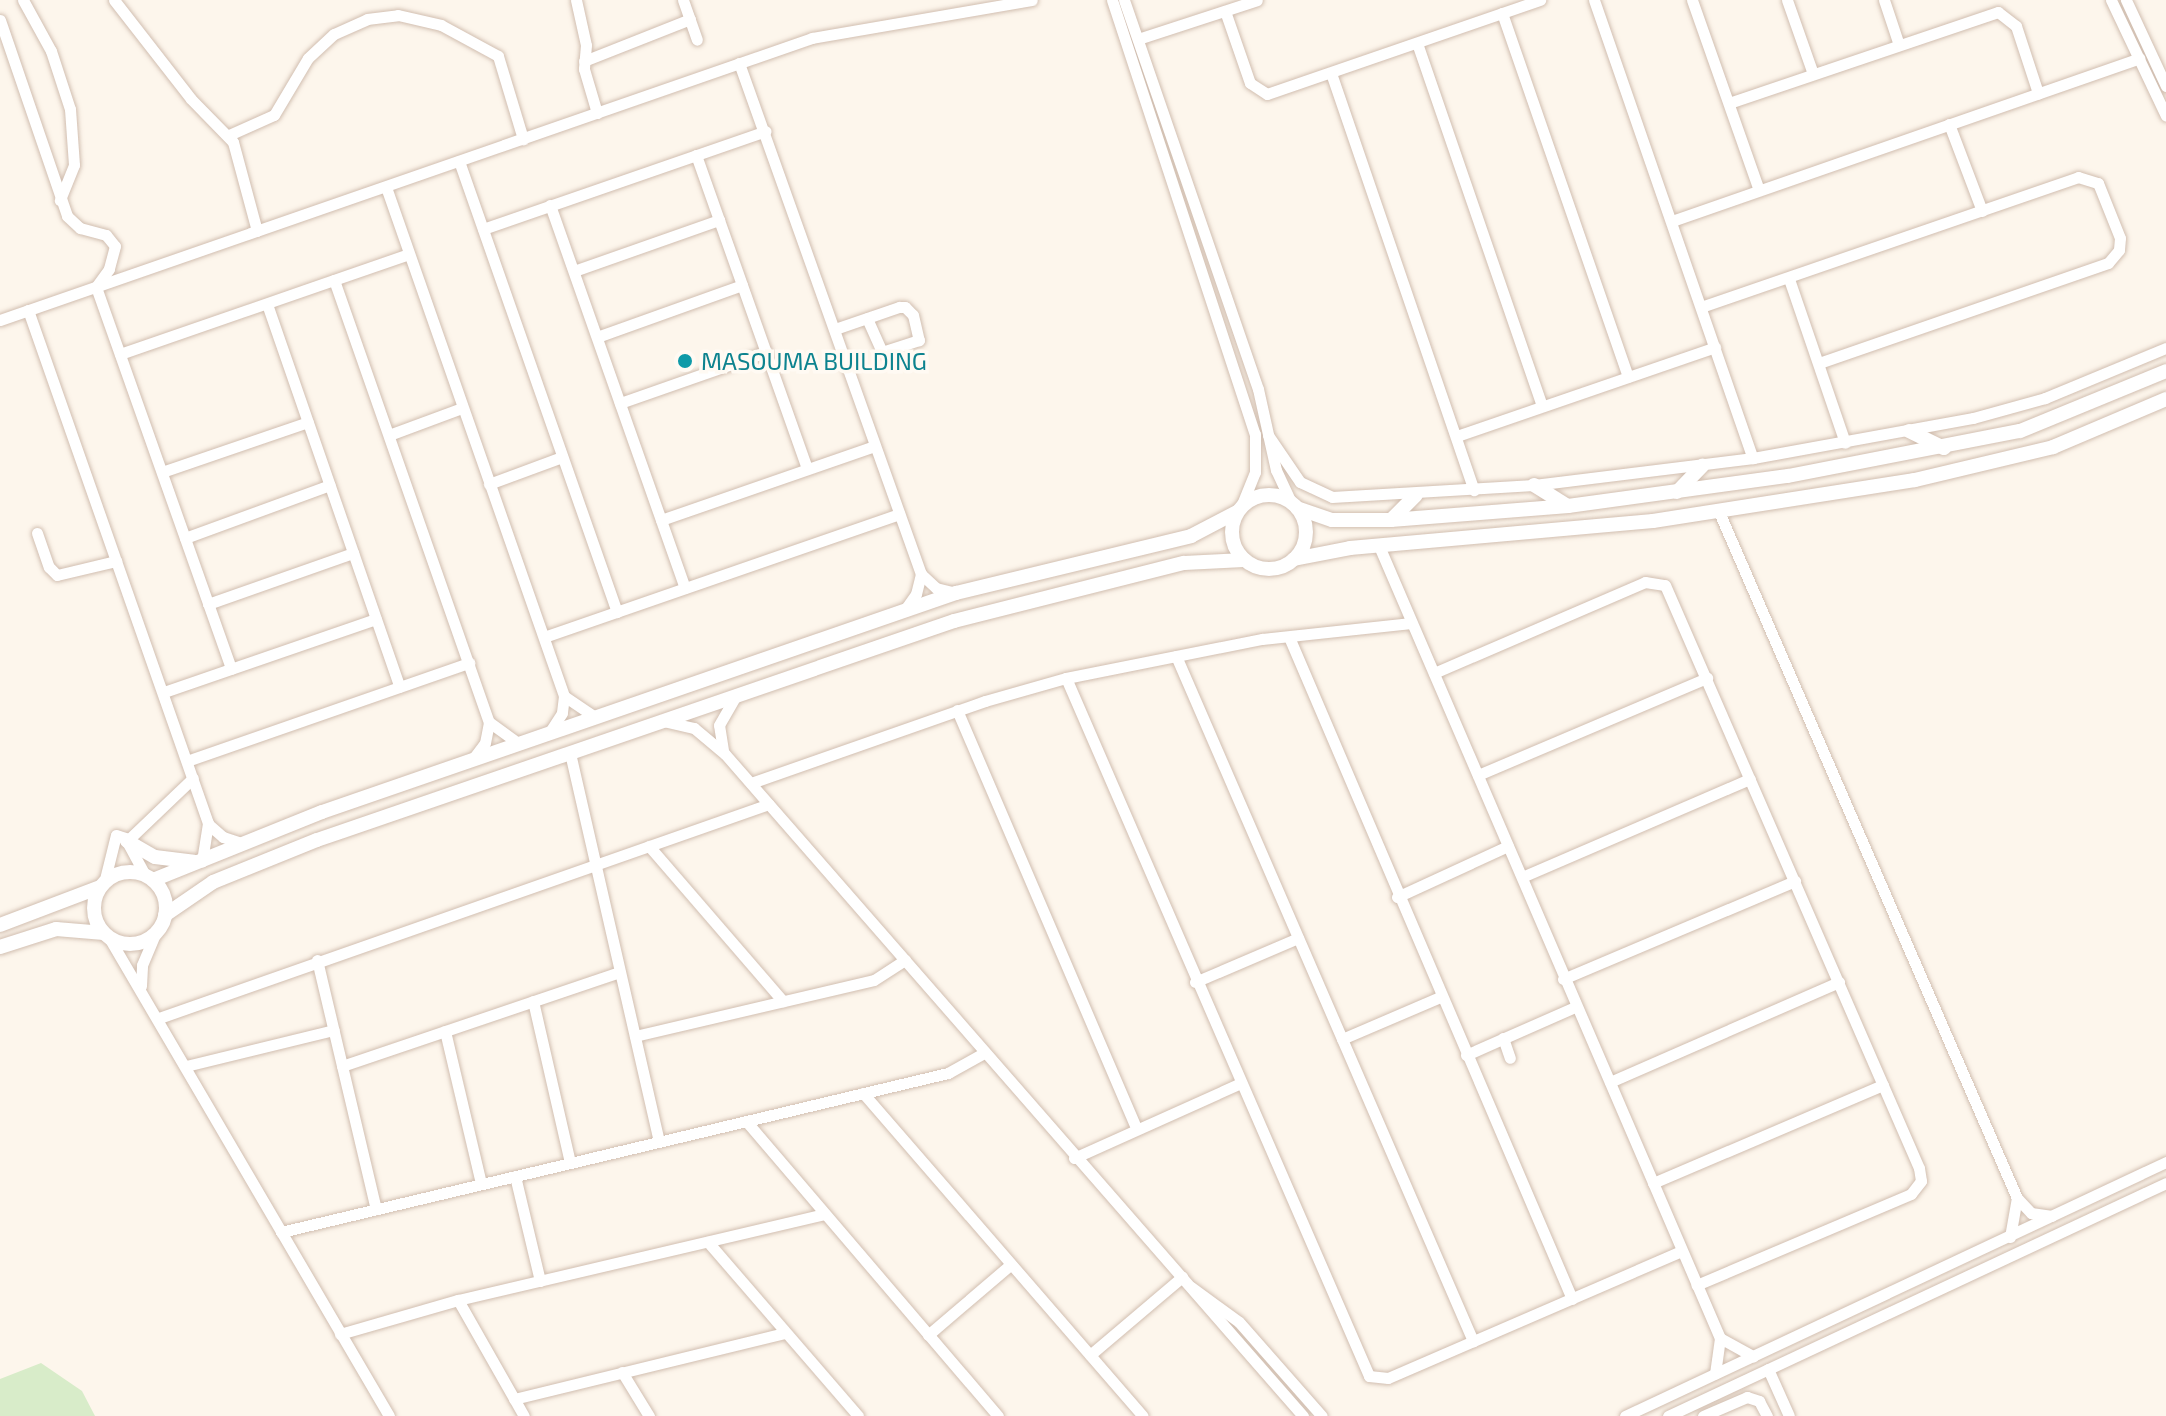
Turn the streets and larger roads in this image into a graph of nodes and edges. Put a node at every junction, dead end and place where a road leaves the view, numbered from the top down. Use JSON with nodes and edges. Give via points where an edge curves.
{"nodes":[{"id":1,"x":23,"y":0,"type":"edge"},
{"id":2,"x":114,"y":0,"type":"edge"},
{"id":3,"x":576,"y":0,"type":"edge"},
{"id":4,"x":683,"y":0,"type":"edge"},
{"id":5,"x":1032,"y":0,"type":"edge"},
{"id":6,"x":1112,"y":0,"type":"edge"},
{"id":7,"x":1124,"y":0,"type":"edge"},
{"id":8,"x":1257,"y":0,"type":"edge"},
{"id":9,"x":1540,"y":0,"type":"edge"},
{"id":10,"x":1594,"y":0,"type":"edge"},
{"id":11,"x":1692,"y":0,"type":"edge"},
{"id":12,"x":1787,"y":0,"type":"edge"},
{"id":13,"x":1884,"y":0,"type":"edge"},
{"id":14,"x":2111,"y":0,"type":"edge"},
{"id":15,"x":2126,"y":0,"type":"edge"},
{"id":16,"x":1225,"y":11,"type":"junction"},
{"id":17,"x":1502,"y":13,"type":"junction"},
{"id":18,"x":690,"y":19,"type":"junction"},
{"id":19,"x":0,"y":20,"type":"edge"},
{"id":20,"x":1138,"y":39,"type":"junction"},
{"id":21,"x":697,"y":40,"type":"dead end"},
{"id":22,"x":1417,"y":43,"type":"junction"},
{"id":23,"x":1899,"y":45,"type":"junction"},
{"id":24,"x":2139,"y":58,"type":"junction"},
{"id":25,"x":584,"y":61,"type":"junction"},
{"id":26,"x":739,"y":63,"type":"junction"},
{"id":27,"x":1331,"y":73,"type":"junction"},
{"id":28,"x":1813,"y":74,"type":"junction"},
{"id":29,"x":2166,"y":86,"type":"edge"},
{"id":30,"x":2038,"y":93,"type":"junction"},
{"id":31,"x":1729,"y":103,"type":"junction"},
{"id":32,"x":597,"y":113,"type":"junction"},
{"id":33,"x":2166,"y":116,"type":"edge"},
{"id":34,"x":1949,"y":124,"type":"junction"},
{"id":35,"x":766,"y":131,"type":"junction"},
{"id":36,"x":229,"y":135,"type":"junction"},
{"id":37,"x":523,"y":139,"type":"junction"},
{"id":38,"x":696,"y":155,"type":"junction"},
{"id":39,"x":459,"y":161,"type":"junction"},
{"id":40,"x":386,"y":187,"type":"junction"},
{"id":41,"x":1759,"y":190,"type":"junction"},
{"id":42,"x":60,"y":200,"type":"junction"},
{"id":43,"x":550,"y":205,"type":"junction"},
{"id":44,"x":1982,"y":211,"type":"junction"},
{"id":45,"x":719,"y":220,"type":"junction"},
{"id":46,"x":1672,"y":221,"type":"junction"},
{"id":47,"x":483,"y":229,"type":"junction"},
{"id":48,"x":257,"y":231,"type":"junction"},
{"id":49,"x":408,"y":254,"type":"junction"},
{"id":50,"x":574,"y":271,"type":"junction"},
{"id":51,"x":1789,"y":279,"type":"junction"},
{"id":52,"x":334,"y":280,"type":"junction"},
{"id":53,"x":742,"y":285,"type":"junction"},
{"id":54,"x":96,"y":287,"type":"junction"},
{"id":55,"x":267,"y":304,"type":"junction"},
{"id":56,"x":1701,"y":307,"type":"junction"},
{"id":57,"x":28,"y":310,"type":"junction"},
{"id":58,"x":867,"y":318,"type":"junction"},
{"id":59,"x":0,"y":320,"type":"edge"},
{"id":60,"x":835,"y":329,"type":"junction"},
{"id":61,"x":597,"y":337,"type":"junction"},
{"id":62,"x":1715,"y":347,"type":"junction"},
{"id":63,"x":2166,"y":348,"type":"edge"},
{"id":64,"x":766,"y":352,"type":"junction"},
{"id":65,"x":120,"y":354,"type":"junction"},
{"id":66,"x":1820,"y":363,"type":"junction"},
{"id":67,"x":2166,"y":371,"type":"edge"},
{"id":68,"x":1628,"y":377,"type":"junction"},
{"id":69,"x":2166,"y":399,"type":"edge"},
{"id":70,"x":620,"y":403,"type":"junction"},
{"id":71,"x":1542,"y":406,"type":"junction"},
{"id":72,"x":462,"y":408,"type":"junction"},
{"id":73,"x":308,"y":422,"type":"junction"},
{"id":74,"x":1909,"y":431,"type":"junction"},
{"id":75,"x":389,"y":435,"type":"junction"},
{"id":76,"x":1268,"y":435,"type":"junction"},
{"id":77,"x":1457,"y":436,"type":"junction"},
{"id":78,"x":1845,"y":443,"type":"junction"},
{"id":79,"x":875,"y":446,"type":"junction"},
{"id":80,"x":1944,"y":448,"type":"junction"},
{"id":81,"x":562,"y":457,"type":"junction"},
{"id":82,"x":1753,"y":458,"type":"junction"},
{"id":83,"x":1703,"y":465,"type":"junction"},
{"id":84,"x":807,"y":469,"type":"junction"},
{"id":85,"x":162,"y":472,"type":"junction"},
{"id":86,"x":489,"y":484,"type":"junction"},
{"id":87,"x":330,"y":485,"type":"junction"},
{"id":88,"x":1534,"y":485,"type":"junction"},
{"id":89,"x":1474,"y":490,"type":"junction"},
{"id":90,"x":1677,"y":492,"type":"junction"},
{"id":91,"x":1416,"y":495,"type":"junction"},
{"id":92,"x":1294,"y":505,"type":"junction"},
{"id":93,"x":1568,"y":506,"type":"junction"},
{"id":94,"x":1239,"y":509,"type":"junction"},
{"id":95,"x":1719,"y":512,"type":"junction"},
{"id":96,"x":899,"y":514,"type":"junction"},
{"id":97,"x":661,"y":520,"type":"junction"},
{"id":98,"x":1391,"y":520,"type":"junction"},
{"id":99,"x":37,"y":533,"type":"dead end"},
{"id":100,"x":185,"y":538,"type":"junction"},
{"id":101,"x":1379,"y":546,"type":"junction"},
{"id":102,"x":353,"y":553,"type":"junction"},
{"id":103,"x":1294,"y":559,"type":"junction"},
{"id":104,"x":1244,"y":560,"type":"junction"},
{"id":105,"x":116,"y":561,"type":"junction"},
{"id":106,"x":921,"y":574,"type":"junction"},
{"id":107,"x":685,"y":588,"type":"junction"},
{"id":108,"x":956,"y":593,"type":"junction"},
{"id":109,"x":208,"y":604,"type":"junction"},
{"id":110,"x":904,"y":611,"type":"junction"},
{"id":111,"x":617,"y":612,"type":"junction"},
{"id":112,"x":376,"y":619,"type":"junction"},
{"id":113,"x":1411,"y":623,"type":"junction"},
{"id":114,"x":544,"y":637,"type":"junction"},
{"id":115,"x":1289,"y":637,"type":"junction"},
{"id":116,"x":1176,"y":656,"type":"junction"},
{"id":117,"x":469,"y":663,"type":"junction"},
{"id":118,"x":231,"y":669,"type":"junction"},
{"id":119,"x":1434,"y":673,"type":"junction"},
{"id":120,"x":1066,"y":678,"type":"junction"},
{"id":121,"x":1707,"y":678,"type":"junction"},
{"id":122,"x":400,"y":687,"type":"junction"},
{"id":123,"x":164,"y":692,"type":"junction"},
{"id":124,"x":564,"y":696,"type":"junction"},
{"id":125,"x":735,"y":697,"type":"junction"},
{"id":126,"x":957,"y":710,"type":"junction"},
{"id":127,"x":595,"y":717,"type":"junction"},
{"id":128,"x":662,"y":721,"type":"junction"},
{"id":129,"x":489,"y":722,"type":"junction"},
{"id":130,"x":549,"y":733,"type":"junction"},
{"id":131,"x":518,"y":743,"type":"junction"},
{"id":132,"x":570,"y":753,"type":"junction"},
{"id":133,"x":725,"y":754,"type":"junction"},
{"id":134,"x":471,"y":760,"type":"junction"},
{"id":135,"x":187,"y":761,"type":"junction"},
{"id":136,"x":1478,"y":775,"type":"junction"},
{"id":137,"x":193,"y":778,"type":"junction"},
{"id":138,"x":1750,"y":779,"type":"junction"},
{"id":139,"x":751,"y":783,"type":"junction"},
{"id":140,"x":769,"y":804,"type":"junction"},
{"id":141,"x":208,"y":823,"type":"junction"},
{"id":142,"x":127,"y":841,"type":"junction"},
{"id":143,"x":242,"y":843,"type":"junction"},
{"id":144,"x":649,"y":846,"type":"junction"},
{"id":145,"x":1508,"y":846,"type":"junction"},
{"id":146,"x":202,"y":862,"type":"junction"},
{"id":147,"x":595,"y":864,"type":"junction"},
{"id":148,"x":1522,"y":877,"type":"junction"},
{"id":149,"x":149,"y":878,"type":"junction"},
{"id":150,"x":1795,"y":881,"type":"junction"},
{"id":151,"x":102,"y":885,"type":"junction"},
{"id":152,"x":1397,"y":897,"type":"junction"},
{"id":153,"x":165,"y":915,"type":"junction"},
{"id":154,"x":0,"y":925,"type":"edge"},
{"id":155,"x":106,"y":934,"type":"junction"},
{"id":156,"x":155,"y":934,"type":"junction"},
{"id":157,"x":1298,"y":938,"type":"junction"},
{"id":158,"x":0,"y":947,"type":"edge"},
{"id":159,"x":317,"y":960,"type":"junction"},
{"id":160,"x":905,"y":960,"type":"junction"},
{"id":161,"x":620,"y":972,"type":"junction"},
{"id":162,"x":1563,"y":979,"type":"junction"},
{"id":163,"x":1195,"y":982,"type":"junction"},
{"id":164,"x":1839,"y":982,"type":"junction"},
{"id":165,"x":141,"y":987,"type":"junction"},
{"id":166,"x":1440,"y":997,"type":"junction"},
{"id":167,"x":533,"y":1001,"type":"junction"},
{"id":168,"x":783,"y":1001,"type":"junction"},
{"id":169,"x":1575,"y":1007,"type":"junction"},
{"id":170,"x":159,"y":1018,"type":"junction"},
{"id":171,"x":334,"y":1030,"type":"junction"},
{"id":172,"x":445,"y":1031,"type":"junction"},
{"id":173,"x":635,"y":1036,"type":"junction"},
{"id":174,"x":1503,"y":1038,"type":"junction"},
{"id":175,"x":1342,"y":1039,"type":"junction"},
{"id":176,"x":984,"y":1053,"type":"junction"},
{"id":177,"x":1466,"y":1055,"type":"junction"},
{"id":178,"x":1510,"y":1058,"type":"dead end"},
{"id":179,"x":186,"y":1066,"type":"junction"},
{"id":180,"x":342,"y":1066,"type":"junction"},
{"id":181,"x":1610,"y":1082,"type":"junction"},
{"id":182,"x":1239,"y":1084,"type":"junction"},
{"id":183,"x":1883,"y":1085,"type":"junction"},
{"id":184,"x":863,"y":1093,"type":"junction"},
{"id":185,"x":746,"y":1121,"type":"junction"},
{"id":186,"x":1136,"y":1127,"type":"junction"},
{"id":187,"x":659,"y":1141,"type":"junction"},
{"id":188,"x":1074,"y":1158,"type":"junction"},
{"id":189,"x":2166,"y":1162,"type":"edge"},
{"id":190,"x":570,"y":1163,"type":"junction"},
{"id":191,"x":515,"y":1176,"type":"junction"},
{"id":192,"x":481,"y":1183,"type":"junction"},
{"id":193,"x":1653,"y":1183,"type":"junction"},
{"id":194,"x":2166,"y":1183,"type":"edge"},
{"id":195,"x":2017,"y":1198,"type":"junction"},
{"id":196,"x":376,"y":1209,"type":"junction"},
{"id":197,"x":824,"y":1214,"type":"junction"},
{"id":198,"x":2052,"y":1216,"type":"junction"},
{"id":199,"x":281,"y":1232,"type":"junction"},
{"id":200,"x":2010,"y":1237,"type":"junction"},
{"id":201,"x":708,"y":1242,"type":"junction"},
{"id":202,"x":1682,"y":1251,"type":"junction"},
{"id":203,"x":1011,"y":1264,"type":"junction"},
{"id":204,"x":1182,"y":1277,"type":"junction"},
{"id":205,"x":540,"y":1281,"type":"junction"},
{"id":206,"x":1697,"y":1285,"type":"junction"},
{"id":207,"x":1191,"y":1287,"type":"junction"},
{"id":208,"x":1572,"y":1299,"type":"junction"},
{"id":209,"x":458,"y":1300,"type":"junction"},
{"id":210,"x":785,"y":1333,"type":"junction"},
{"id":211,"x":340,"y":1334,"type":"junction"},
{"id":212,"x":928,"y":1335,"type":"junction"},
{"id":213,"x":1720,"y":1338,"type":"junction"},
{"id":214,"x":1473,"y":1341,"type":"junction"},
{"id":215,"x":1090,"y":1355,"type":"junction"},
{"id":216,"x":1753,"y":1356,"type":"junction"},
{"id":217,"x":1768,"y":1369,"type":"junction"},
{"id":218,"x":622,"y":1372,"type":"junction"},
{"id":219,"x":1715,"y":1374,"type":"junction"},
{"id":220,"x":514,"y":1399,"type":"junction"},
{"id":221,"x":389,"y":1416,"type":"edge"},
{"id":222,"x":524,"y":1416,"type":"edge"},
{"id":223,"x":649,"y":1416,"type":"edge"},
{"id":224,"x":858,"y":1416,"type":"edge"},
{"id":225,"x":998,"y":1416,"type":"edge"},
{"id":226,"x":1143,"y":1416,"type":"edge"},
{"id":227,"x":1303,"y":1416,"type":"edge"},
{"id":228,"x":1322,"y":1416,"type":"edge"},
{"id":229,"x":1625,"y":1416,"type":"edge"},
{"id":230,"x":1668,"y":1416,"type":"edge"},
{"id":231,"x":1703,"y":1416,"type":"edge"},
{"id":232,"x":1767,"y":1416,"type":"edge"},
{"id":233,"x":1789,"y":1416,"type":"edge"}],
"edges":[{"from":1,"to":42,"type":"street","via":[[51,51],[70,109],[74,165]]},
{"from":2,"to":36,"type":"street","via":[[191,99]]},
{"from":3,"to":25,"type":"street","via":[[586,45]]},
{"from":4,"to":18,"type":"street"},
{"from":5,"to":26,"type":"street","via":[[822,35]]},
{"from":6,"to":94,"type":"street","via":[[1253,425],[1256,463]]},
{"from":7,"to":20,"type":"street"},
{"from":8,"to":16,"type":"street"},
{"from":9,"to":17,"type":"street"},
{"from":10,"to":46,"type":"street"},
{"from":11,"to":31,"type":"street"},
{"from":12,"to":28,"type":"street"},
{"from":13,"to":23,"type":"street"},
{"from":14,"to":24,"type":"street"},
{"from":15,"to":29,"type":"street"},
{"from":16,"to":20,"type":"street"},
{"from":16,"to":27,"type":"street","via":[[1257,91],[1272,94]]},
{"from":17,"to":22,"type":"street"},
{"from":17,"to":68,"type":"street"},
{"from":18,"to":21,"type":"street"},
{"from":18,"to":25,"type":"street"},
{"from":19,"to":42,"type":"street"},
{"from":20,"to":76,"type":"street","via":[[1258,389]]},
{"from":22,"to":27,"type":"street"},
{"from":22,"to":71,"type":"street"},
{"from":23,"to":28,"type":"street"},
{"from":23,"to":30,"type":"street","via":[[2004,13],[2016,26]]},
{"from":24,"to":30,"type":"street"},
{"from":24,"to":33,"type":"street"},
{"from":25,"to":32,"type":"street"},
{"from":26,"to":32,"type":"street"},
{"from":26,"to":35,"type":"street"},
{"from":27,"to":77,"type":"street"},
{"from":28,"to":31,"type":"street"},
{"from":30,"to":34,"type":"street"},
{"from":31,"to":41,"type":"street"},
{"from":32,"to":37,"type":"street"},
{"from":34,"to":41,"type":"street"},
{"from":34,"to":44,"type":"street"},
{"from":35,"to":38,"type":"street"},
{"from":35,"to":60,"type":"street"},
{"from":36,"to":37,"type":"street","via":[[274,115],[308,58],[334,34],[367,19],[398,15],[441,25],[498,56]]},
{"from":36,"to":48,"type":"street","via":[[242,162]]},
{"from":37,"to":39,"type":"street"},
{"from":38,"to":43,"type":"street"},
{"from":38,"to":45,"type":"street"},
{"from":39,"to":40,"type":"street"},
{"from":39,"to":47,"type":"street"},
{"from":40,"to":48,"type":"street"},
{"from":40,"to":49,"type":"street"},
{"from":41,"to":46,"type":"street"},
{"from":42,"to":54,"type":"street","via":[[72,223],[106,235],[115,246],[109,269]]},
{"from":43,"to":47,"type":"street"},
{"from":43,"to":50,"type":"street"},
{"from":44,"to":51,"type":"street"},
{"from":44,"to":66,"type":"street","via":[[2091,177],[2101,187],[2119,250],[2108,263]]},
{"from":45,"to":50,"type":"street"},
{"from":45,"to":53,"type":"street"},
{"from":46,"to":56,"type":"street"},
{"from":47,"to":81,"type":"street"},
{"from":48,"to":54,"type":"street"},
{"from":49,"to":52,"type":"street"},
{"from":49,"to":72,"type":"street"},
{"from":50,"to":61,"type":"street"},
{"from":51,"to":56,"type":"street"},
{"from":51,"to":66,"type":"street"},
{"from":52,"to":55,"type":"street"},
{"from":52,"to":75,"type":"street"},
{"from":53,"to":61,"type":"street"},
{"from":53,"to":64,"type":"street"},
{"from":54,"to":57,"type":"street"},
{"from":54,"to":65,"type":"street"},
{"from":55,"to":65,"type":"street"},
{"from":55,"to":73,"type":"street"},
{"from":56,"to":62,"type":"street"},
{"from":57,"to":59,"type":"street"},
{"from":57,"to":105,"type":"street"},
{"from":58,"to":58,"type":"street","via":[[882,352],[919,340],[908,308]]},
{"from":58,"to":60,"type":"street"},
{"from":60,"to":79,"type":"street"},
{"from":61,"to":70,"type":"street"},
{"from":62,"to":68,"type":"street"},
{"from":62,"to":82,"type":"street"},
{"from":63,"to":74,"type":"street","via":[[2025,405]]},
{"from":64,"to":70,"type":"street"},
{"from":64,"to":84,"type":"street"},
{"from":65,"to":85,"type":"street"},
{"from":66,"to":78,"type":"street"},
{"from":67,"to":80,"type":"street","via":[[2040,425]]},
{"from":68,"to":71,"type":"street"},
{"from":69,"to":95,"type":"street","via":[[2077,439],[2004,462]]},
{"from":70,"to":97,"type":"street"},
{"from":71,"to":77,"type":"street"},
{"from":72,"to":75,"type":"street"},
{"from":72,"to":86,"type":"street"},
{"from":73,"to":85,"type":"street"},
{"from":73,"to":87,"type":"street"},
{"from":74,"to":78,"type":"street"},
{"from":74,"to":80,"type":"street"},
{"from":75,"to":117,"type":"street"},
{"from":76,"to":91,"type":"street","via":[[1294,476],[1323,495]]},
{"from":76,"to":92,"type":"street","via":[[1276,470]]},
{"from":77,"to":89,"type":"street"},
{"from":78,"to":82,"type":"street"},
{"from":79,"to":84,"type":"street"},
{"from":79,"to":96,"type":"street"},
{"from":80,"to":90,"type":"street"},
{"from":81,"to":86,"type":"street"},
{"from":81,"to":111,"type":"street"},
{"from":82,"to":83,"type":"street"},
{"from":83,"to":88,"type":"street"},
{"from":83,"to":90,"type":"street"},
{"from":84,"to":97,"type":"street"},
{"from":85,"to":100,"type":"street"},
{"from":86,"to":114,"type":"street"},
{"from":87,"to":100,"type":"street"},
{"from":87,"to":102,"type":"street"},
{"from":88,"to":89,"type":"street"},
{"from":88,"to":93,"type":"street"},
{"from":89,"to":91,"type":"street"},
{"from":90,"to":93,"type":"street"},
{"from":91,"to":98,"type":"street"},
{"from":92,"to":94,"type":"street","via":[[1265,495]]},
{"from":92,"to":98,"type":"street","via":[[1332,520]]},
{"from":92,"to":103,"type":"street","via":[[1305,540]]},
{"from":93,"to":98,"type":"street"},
{"from":94,"to":104,"type":"street","via":[[1232,538]]},
{"from":94,"to":108,"type":"street","via":[[1191,536]]},
{"from":95,"to":101,"type":"street"},
{"from":95,"to":195,"type":"street"},
{"from":96,"to":106,"type":"street"},
{"from":96,"to":107,"type":"street"},
{"from":97,"to":107,"type":"street"},
{"from":99,"to":105,"type":"street","via":[[57,575]]},
{"from":100,"to":109,"type":"street"},
{"from":101,"to":103,"type":"street"},
{"from":101,"to":113,"type":"street"},
{"from":102,"to":109,"type":"street"},
{"from":102,"to":112,"type":"street"},
{"from":103,"to":104,"type":"street","via":[[1264,569]]},
{"from":104,"to":125,"type":"street","via":[[1184,563],[1008,605]]},
{"from":105,"to":123,"type":"street"},
{"from":106,"to":108,"type":"street","via":[[936,588]]},
{"from":106,"to":110,"type":"street"},
{"from":107,"to":111,"type":"street"},
{"from":108,"to":110,"type":"street"},
{"from":109,"to":118,"type":"street"},
{"from":110,"to":127,"type":"street"},
{"from":111,"to":114,"type":"street"},
{"from":112,"to":118,"type":"street"},
{"from":112,"to":122,"type":"street"},
{"from":113,"to":115,"type":"street"},
{"from":113,"to":119,"type":"street"},
{"from":114,"to":124,"type":"street"},
{"from":115,"to":116,"type":"street"},
{"from":115,"to":152,"type":"street"},
{"from":116,"to":120,"type":"street"},
{"from":116,"to":157,"type":"street"},
{"from":117,"to":122,"type":"street"},
{"from":117,"to":129,"type":"street"},
{"from":118,"to":123,"type":"street"},
{"from":119,"to":121,"type":"street","via":[[1652,580],[1668,589]]},
{"from":119,"to":136,"type":"street"},
{"from":120,"to":126,"type":"street"},
{"from":120,"to":163,"type":"street"},
{"from":121,"to":136,"type":"street"},
{"from":121,"to":138,"type":"street"},
{"from":122,"to":135,"type":"street"},
{"from":123,"to":135,"type":"street"},
{"from":124,"to":127,"type":"street"},
{"from":124,"to":130,"type":"street","via":[[562,713]]},
{"from":125,"to":128,"type":"street"},
{"from":125,"to":133,"type":"street","via":[[719,725]]},
{"from":126,"to":139,"type":"street"},
{"from":126,"to":186,"type":"street"},
{"from":127,"to":130,"type":"street"},
{"from":128,"to":132,"type":"street"},
{"from":128,"to":133,"type":"street","via":[[694,728]]},
{"from":129,"to":131,"type":"street"},
{"from":129,"to":134,"type":"street","via":[[485,743]]},
{"from":130,"to":131,"type":"street"},
{"from":131,"to":134,"type":"street"},
{"from":132,"to":147,"type":"street"},
{"from":132,"to":153,"type":"street","via":[[256,864],[200,889]]},
{"from":133,"to":139,"type":"street"},
{"from":134,"to":143,"type":"street"},
{"from":135,"to":137,"type":"street"},
{"from":136,"to":145,"type":"street"},
{"from":137,"to":141,"type":"street"},
{"from":137,"to":142,"type":"street"},
{"from":138,"to":148,"type":"street"},
{"from":138,"to":150,"type":"street"},
{"from":139,"to":140,"type":"street"},
{"from":140,"to":144,"type":"street"},
{"from":140,"to":160,"type":"street"},
{"from":141,"to":143,"type":"street","via":[[223,837]]},
{"from":141,"to":146,"type":"street"},
{"from":142,"to":146,"type":"street","via":[[170,861]]},
{"from":142,"to":149,"type":"street"},
{"from":142,"to":151,"type":"street","via":[[119,835],[111,840]]},
{"from":143,"to":146,"type":"street"},
{"from":144,"to":147,"type":"street"},
{"from":144,"to":168,"type":"street"},
{"from":145,"to":148,"type":"street"},
{"from":145,"to":152,"type":"street"},
{"from":146,"to":149,"type":"street"},
{"from":147,"to":159,"type":"street"},
{"from":147,"to":161,"type":"street"},
{"from":148,"to":162,"type":"street"},
{"from":149,"to":151,"type":"street","via":[[120,873]]},
{"from":149,"to":153,"type":"street","via":[[164,896]]},
{"from":150,"to":162,"type":"street"},
{"from":150,"to":164,"type":"street"},
{"from":151,"to":154,"type":"street"},
{"from":151,"to":155,"type":"street","via":[[94,911]]},
{"from":152,"to":166,"type":"street"},
{"from":153,"to":156,"type":"street"},
{"from":155,"to":156,"type":"street","via":[[132,944]]},
{"from":155,"to":158,"type":"street","via":[[56,929]]},
{"from":155,"to":165,"type":"street"},
{"from":156,"to":165,"type":"street","via":[[142,965]]},
{"from":157,"to":163,"type":"street"},
{"from":157,"to":175,"type":"street"},
{"from":159,"to":170,"type":"street"},
{"from":159,"to":171,"type":"street"},
{"from":160,"to":168,"type":"street","via":[[874,980]]},
{"from":160,"to":176,"type":"street"},
{"from":161,"to":167,"type":"street"},
{"from":161,"to":173,"type":"street"},
{"from":162,"to":169,"type":"street"},
{"from":163,"to":182,"type":"street"},
{"from":164,"to":181,"type":"street"},
{"from":164,"to":183,"type":"street"},
{"from":165,"to":170,"type":"street"},
{"from":166,"to":175,"type":"street"},
{"from":166,"to":177,"type":"street"},
{"from":167,"to":172,"type":"street"},
{"from":167,"to":190,"type":"street"},
{"from":168,"to":173,"type":"street"},
{"from":169,"to":174,"type":"street"},
{"from":169,"to":181,"type":"street"},
{"from":170,"to":179,"type":"street"},
{"from":171,"to":179,"type":"street"},
{"from":171,"to":180,"type":"street"},
{"from":172,"to":180,"type":"street"},
{"from":172,"to":192,"type":"street"},
{"from":173,"to":187,"type":"street"},
{"from":174,"to":177,"type":"street"},
{"from":174,"to":178,"type":"street"},
{"from":175,"to":214,"type":"street"},
{"from":176,"to":184,"type":"street","via":[[956,1070]]},
{"from":176,"to":188,"type":"street"},
{"from":177,"to":208,"type":"street"},
{"from":179,"to":199,"type":"street"},
{"from":180,"to":196,"type":"street"},
{"from":181,"to":193,"type":"street"},
{"from":182,"to":186,"type":"street"},
{"from":182,"to":214,"type":"street","via":[[1369,1376],[1384,1379]]},
{"from":183,"to":193,"type":"street"},
{"from":183,"to":206,"type":"street","via":[[1919,1168],[1918,1189]]},
{"from":184,"to":185,"type":"street"},
{"from":184,"to":203,"type":"street"},
{"from":185,"to":187,"type":"street"},
{"from":185,"to":197,"type":"street"},
{"from":186,"to":188,"type":"street"},
{"from":187,"to":190,"type":"street"},
{"from":188,"to":204,"type":"street"},
{"from":189,"to":198,"type":"street"},
{"from":190,"to":191,"type":"street"},
{"from":191,"to":192,"type":"street"},
{"from":191,"to":205,"type":"street"},
{"from":192,"to":196,"type":"street"},
{"from":193,"to":202,"type":"street"},
{"from":194,"to":217,"type":"street"},
{"from":195,"to":198,"type":"street","via":[[2031,1213]]},
{"from":195,"to":200,"type":"street"},
{"from":196,"to":199,"type":"street"},
{"from":197,"to":201,"type":"street"},
{"from":197,"to":212,"type":"street"},
{"from":198,"to":200,"type":"street"},
{"from":199,"to":211,"type":"street"},
{"from":200,"to":216,"type":"street"},
{"from":201,"to":205,"type":"street"},
{"from":201,"to":210,"type":"street"},
{"from":202,"to":206,"type":"street"},
{"from":202,"to":208,"type":"street"},
{"from":203,"to":212,"type":"street"},
{"from":203,"to":215,"type":"street"},
{"from":204,"to":207,"type":"street"},
{"from":204,"to":215,"type":"street"},
{"from":205,"to":209,"type":"street"},
{"from":206,"to":213,"type":"street"},
{"from":207,"to":227,"type":"street"},
{"from":207,"to":228,"type":"street","via":[[1239,1322]]},
{"from":208,"to":214,"type":"street"},
{"from":209,"to":211,"type":"street"},
{"from":209,"to":220,"type":"street"},
{"from":210,"to":218,"type":"street"},
{"from":210,"to":224,"type":"street"},
{"from":211,"to":221,"type":"street"},
{"from":212,"to":225,"type":"street"},
{"from":213,"to":216,"type":"street"},
{"from":213,"to":219,"type":"street"},
{"from":215,"to":226,"type":"street"},
{"from":216,"to":219,"type":"street"},
{"from":217,"to":230,"type":"street"},
{"from":217,"to":233,"type":"street"},
{"from":218,"to":220,"type":"street"},
{"from":218,"to":223,"type":"street"},
{"from":219,"to":229,"type":"street"},
{"from":220,"to":222,"type":"street"},
{"from":231,"to":232,"type":"street","via":[[1747,1397],[1759,1401]]}]}
